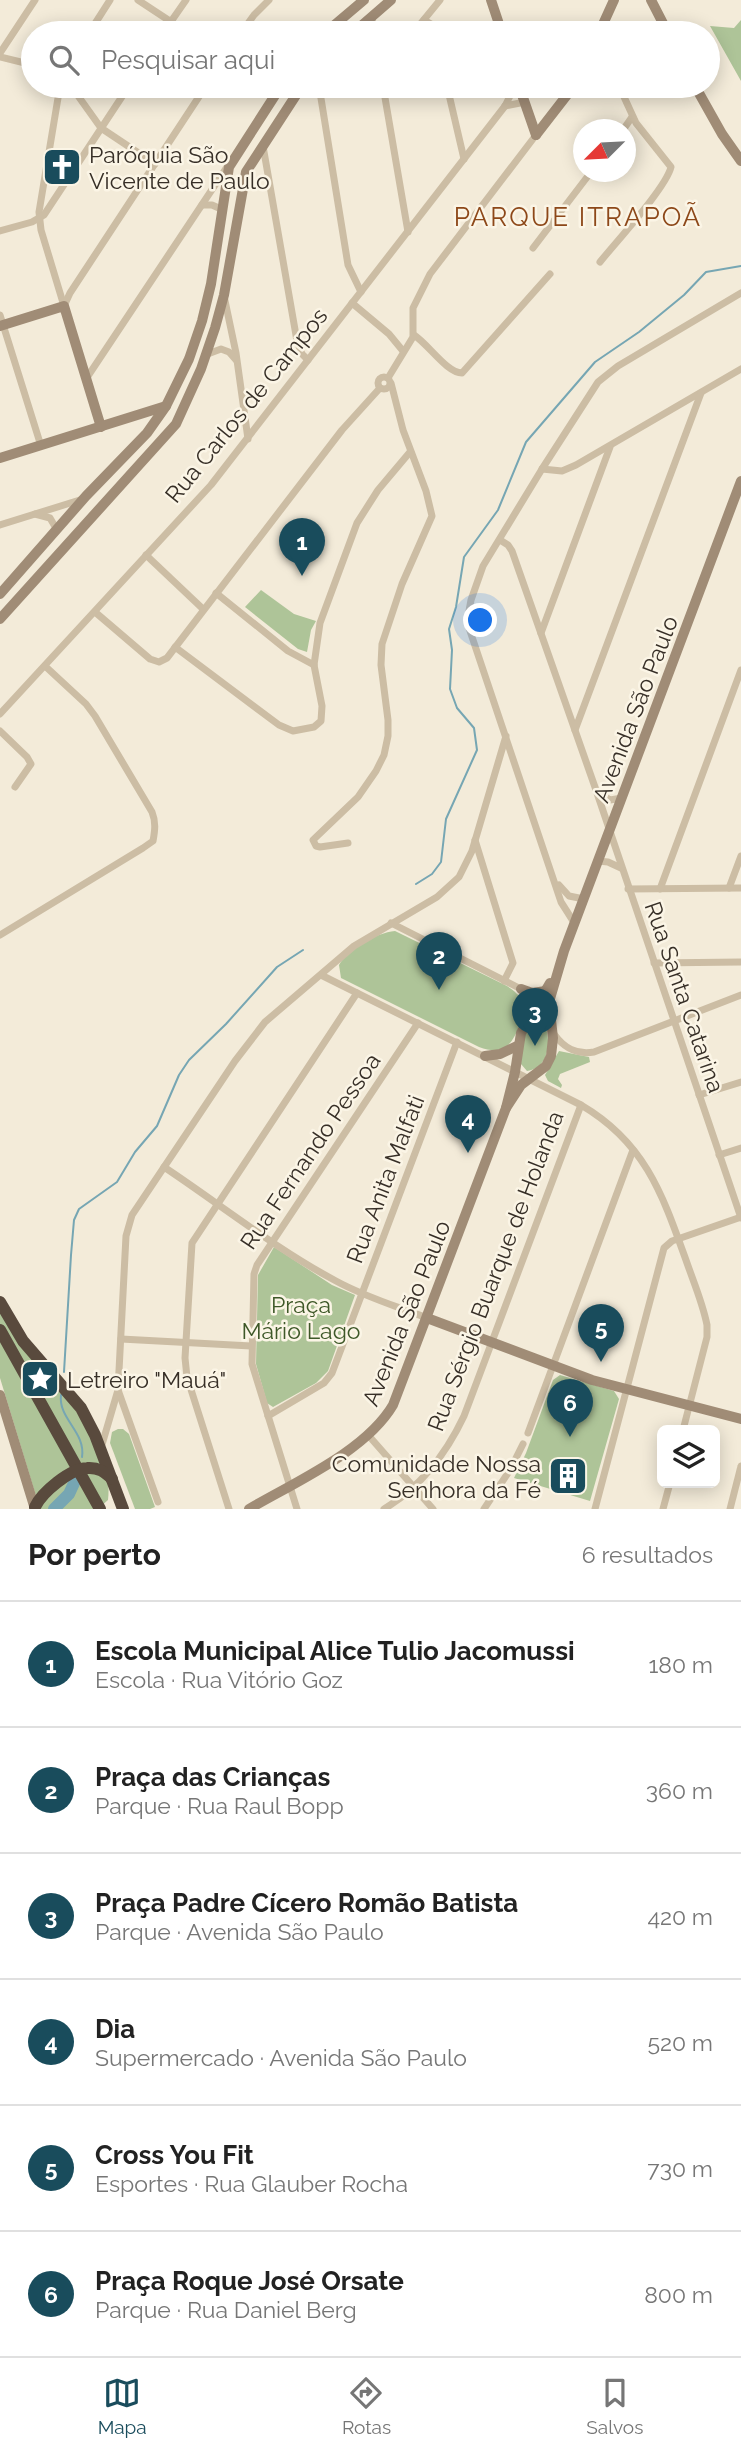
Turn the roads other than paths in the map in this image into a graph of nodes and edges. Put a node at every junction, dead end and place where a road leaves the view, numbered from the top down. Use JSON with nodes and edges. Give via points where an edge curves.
{"nodes":[{"id":1,"x":35,"y":0,"type":"edge"},
{"id":2,"x":110,"y":0,"type":"edge"},
{"id":3,"x":138,"y":0,"type":"edge"},
{"id":4,"x":186,"y":0,"type":"edge"},
{"id":5,"x":270,"y":0,"type":"edge"},
{"id":6,"x":364,"y":0,"type":"edge"},
{"id":7,"x":391,"y":0,"type":"edge"},
{"id":8,"x":440,"y":0,"type":"edge"},
{"id":9,"x":491,"y":0,"type":"edge"},
{"id":10,"x":614,"y":0,"type":"edge"},
{"id":11,"x":652,"y":0,"type":"edge"},
{"id":12,"x":372,"y":18,"type":"junction"},
{"id":13,"x":424,"y":20,"type":"edge"},
{"id":14,"x":22,"y":21,"type":"edge"},
{"id":15,"x":97,"y":21,"type":"edge"},
{"id":16,"x":169,"y":21,"type":"edge"},
{"id":17,"x":171,"y":21,"type":"edge"},
{"id":18,"x":250,"y":21,"type":"edge"},
{"id":19,"x":339,"y":21,"type":"edge"},
{"id":20,"x":368,"y":21,"type":"edge"},
{"id":21,"x":372,"y":21,"type":"edge"},
{"id":22,"x":498,"y":21,"type":"edge"},
{"id":23,"x":604,"y":21,"type":"edge"},
{"id":24,"x":662,"y":21,"type":"edge"},
{"id":25,"x":21,"y":22,"type":"edge"},
{"id":26,"x":0,"y":55,"type":"edge"},
{"id":27,"x":21,"y":61,"type":"edge"},
{"id":28,"x":58,"y":98,"type":"edge"},
{"id":29,"x":80,"y":98,"type":"edge"},
{"id":30,"x":121,"y":98,"type":"edge"},
{"id":31,"x":198,"y":98,"type":"edge"},
{"id":32,"x":273,"y":98,"type":"edge"},
{"id":33,"x":294,"y":98,"type":"edge"},
{"id":34,"x":320,"y":98,"type":"edge"},
{"id":35,"x":385,"y":98,"type":"edge"},
{"id":36,"x":450,"y":98,"type":"edge"},
{"id":37,"x":510,"y":98,"type":"edge"},
{"id":38,"x":523,"y":98,"type":"edge"},
{"id":39,"x":565,"y":98,"type":"edge"},
{"id":40,"x":624,"y":98,"type":"edge"},
{"id":41,"x":702,"y":98,"type":"edge"},
{"id":42,"x":525,"y":102,"type":"junction"},
{"id":43,"x":505,"y":106,"type":"junction"},
{"id":44,"x":632,"y":117,"type":"joint"},
{"id":45,"x":101,"y":128,"type":"junction"},
{"id":46,"x":536,"y":135,"type":"junction"},
{"id":47,"x":248,"y":136,"type":"junction"},
{"id":48,"x":263,"y":146,"type":"junction"},
{"id":49,"x":464,"y":159,"type":"junction"},
{"id":50,"x":741,"y":160,"type":"edge"},
{"id":51,"x":230,"y":163,"type":"junction"},
{"id":52,"x":155,"y":164,"type":"junction"},
{"id":53,"x":583,"y":182,"type":"edge"},
{"id":54,"x":44,"y":187,"type":"junction"},
{"id":55,"x":59,"y":192,"type":"junction"},
{"id":56,"x":202,"y":205,"type":"junction"},
{"id":57,"x":221,"y":209,"type":"junction"},
{"id":58,"x":39,"y":218,"type":"junction"},
{"id":59,"x":0,"y":231,"type":"edge"},
{"id":60,"x":408,"y":232,"type":"junction"},
{"id":61,"x":533,"y":248,"type":"dead end"},
{"id":62,"x":600,"y":262,"type":"dead end"},
{"id":63,"x":550,"y":274,"type":"dead end"},
{"id":64,"x":361,"y":292,"type":"junction"},
{"id":65,"x":741,"y":293,"type":"edge"},
{"id":66,"x":224,"y":295,"type":"junction"},
{"id":67,"x":352,"y":303,"type":"junction"},
{"id":68,"x":64,"y":306,"type":"junction"},
{"id":69,"x":1,"y":322,"type":"edge"},
{"id":70,"x":414,"y":335,"type":"junction"},
{"id":71,"x":403,"y":351,"type":"junction"},
{"id":72,"x":205,"y":355,"type":"junction"},
{"id":73,"x":307,"y":360,"type":"junction"},
{"id":74,"x":236,"y":361,"type":"junction"},
{"id":75,"x":741,"y":369,"type":"edge"},
{"id":76,"x":86,"y":379,"type":"junction"},
{"id":77,"x":386,"y":384,"type":"junction"},
{"id":78,"x":701,"y":393,"type":"junction"},
{"id":79,"x":166,"y":406,"type":"junction"},
{"id":80,"x":137,"y":416,"type":"junction"},
{"id":81,"x":180,"y":418,"type":"junction"},
{"id":82,"x":153,"y":426,"type":"junction"},
{"id":83,"x":101,"y":427,"type":"junction"},
{"id":84,"x":171,"y":431,"type":"junction"},
{"id":85,"x":248,"y":439,"type":"junction"},
{"id":86,"x":41,"y":446,"type":"junction"},
{"id":87,"x":610,"y":446,"type":"junction"},
{"id":88,"x":410,"y":452,"type":"junction"},
{"id":89,"x":0,"y":458,"type":"edge"},
{"id":90,"x":542,"y":469,"type":"junction"},
{"id":91,"x":740,"y":484,"type":"edge"},
{"id":92,"x":85,"y":499,"type":"junction"},
{"id":93,"x":737,"y":502,"type":"edge"},
{"id":94,"x":34,"y":514,"type":"junction"},
{"id":95,"x":0,"y":525,"type":"edge"},
{"id":96,"x":57,"y":530,"type":"junction"},
{"id":97,"x":500,"y":540,"type":"junction"},
{"id":98,"x":146,"y":555,"type":"junction"},
{"id":99,"x":216,"y":593,"type":"junction"},
{"id":100,"x":0,"y":594,"type":"edge"},
{"id":101,"x":204,"y":609,"type":"junction"},
{"id":102,"x":95,"y":612,"type":"junction"},
{"id":103,"x":0,"y":619,"type":"edge"},
{"id":104,"x":541,"y":634,"type":"junction"},
{"id":105,"x":175,"y":647,"type":"junction"},
{"id":106,"x":314,"y":665,"type":"junction"},
{"id":107,"x":45,"y":666,"type":"junction"},
{"id":108,"x":741,"y":670,"type":"edge"},
{"id":109,"x":0,"y":714,"type":"edge"},
{"id":110,"x":575,"y":730,"type":"junction"},
{"id":111,"x":0,"y":731,"type":"edge"},
{"id":112,"x":506,"y":736,"type":"junction"},
{"id":113,"x":15,"y":787,"type":"dead end"},
{"id":114,"x":596,"y":790,"type":"junction"},
{"id":115,"x":622,"y":798,"type":"junction"},
{"id":116,"x":610,"y":830,"type":"junction"},
{"id":117,"x":475,"y":840,"type":"junction"},
{"id":118,"x":348,"y":843,"type":"dead end"},
{"id":119,"x":741,"y":856,"type":"edge"},
{"id":120,"x":598,"y":861,"type":"junction"},
{"id":121,"x":465,"y":868,"type":"junction"},
{"id":122,"x":621,"y":868,"type":"junction"},
{"id":123,"x":486,"y":874,"type":"junction"},
{"id":124,"x":555,"y":879,"type":"junction"},
{"id":125,"x":729,"y":888,"type":"junction"},
{"id":126,"x":741,"y":888,"type":"edge"},
{"id":127,"x":628,"y":889,"type":"junction"},
{"id":128,"x":660,"y":889,"type":"junction"},
{"id":129,"x":584,"y":899,"type":"junction"},
{"id":130,"x":391,"y":923,"type":"junction"},
{"id":131,"x":575,"y":924,"type":"junction"},
{"id":132,"x":0,"y":934,"type":"edge"},
{"id":133,"x":564,"y":951,"type":"junction"},
{"id":134,"x":741,"y":962,"type":"edge"},
{"id":135,"x":654,"y":963,"type":"junction"},
{"id":136,"x":321,"y":975,"type":"junction"},
{"id":137,"x":504,"y":981,"type":"junction"},
{"id":138,"x":521,"y":989,"type":"junction"},
{"id":139,"x":546,"y":991,"type":"junction"},
{"id":140,"x":358,"y":993,"type":"junction"},
{"id":141,"x":741,"y":995,"type":"edge"},
{"id":142,"x":535,"y":1010,"type":"junction"},
{"id":143,"x":673,"y":1021,"type":"junction"},
{"id":144,"x":418,"y":1023,"type":"junction"},
{"id":145,"x":552,"y":1030,"type":"junction"},
{"id":146,"x":457,"y":1042,"type":"junction"},
{"id":147,"x":517,"y":1046,"type":"junction"},
{"id":148,"x":485,"y":1056,"type":"junction"},
{"id":149,"x":515,"y":1072,"type":"junction"},
{"id":150,"x":530,"y":1079,"type":"junction"},
{"id":151,"x":741,"y":1082,"type":"edge"},
{"id":152,"x":699,"y":1096,"type":"junction"},
{"id":153,"x":581,"y":1105,"type":"junction"},
{"id":154,"x":506,"y":1108,"type":"junction"},
{"id":155,"x":741,"y":1148,"type":"edge"},
{"id":156,"x":633,"y":1150,"type":"junction"},
{"id":157,"x":719,"y":1156,"type":"junction"},
{"id":158,"x":164,"y":1167,"type":"junction"},
{"id":159,"x":218,"y":1204,"type":"junction"},
{"id":160,"x":741,"y":1218,"type":"edge"},
{"id":161,"x":678,"y":1239,"type":"junction"},
{"id":162,"x":272,"y":1242,"type":"junction"},
{"id":163,"x":362,"y":1294,"type":"junction"},
{"id":164,"x":0,"y":1302,"type":"edge"},
{"id":165,"x":427,"y":1318,"type":"junction"},
{"id":166,"x":0,"y":1330,"type":"edge"},
{"id":167,"x":121,"y":1339,"type":"junction"},
{"id":168,"x":491,"y":1342,"type":"junction"},
{"id":169,"x":186,"y":1343,"type":"junction"},
{"id":170,"x":251,"y":1346,"type":"junction"},
{"id":171,"x":553,"y":1365,"type":"junction"},
{"id":172,"x":118,"y":1390,"type":"junction"},
{"id":173,"x":627,"y":1390,"type":"junction"},
{"id":174,"x":0,"y":1395,"type":"edge"},
{"id":175,"x":689,"y":1406,"type":"junction"},
{"id":176,"x":268,"y":1416,"type":"junction"},
{"id":177,"x":110,"y":1419,"type":"junction"},
{"id":178,"x":741,"y":1419,"type":"edge"},
{"id":179,"x":90,"y":1424,"type":"junction"},
{"id":180,"x":684,"y":1425,"type":"edge"},
{"id":181,"x":528,"y":1433,"type":"dead end"},
{"id":182,"x":369,"y":1436,"type":"junction"},
{"id":183,"x":523,"y":1444,"type":"dead end"},
{"id":184,"x":100,"y":1448,"type":"junction"},
{"id":185,"x":741,"y":1466,"type":"edge"},
{"id":186,"x":79,"y":1470,"type":"junction"},
{"id":187,"x":113,"y":1479,"type":"junction"},
{"id":188,"x":289,"y":1485,"type":"junction"},
{"id":189,"x":415,"y":1488,"type":"junction"},
{"id":190,"x":669,"y":1488,"type":"edge"},
{"id":191,"x":119,"y":1496,"type":"junction"},
{"id":192,"x":158,"y":1502,"type":"dead end"},
{"id":193,"x":35,"y":1508,"type":"edge"},
{"id":194,"x":100,"y":1509,"type":"edge"},
{"id":195,"x":111,"y":1509,"type":"edge"},
{"id":196,"x":123,"y":1509,"type":"edge"},
{"id":197,"x":229,"y":1509,"type":"edge"},
{"id":198,"x":249,"y":1509,"type":"edge"},
{"id":199,"x":297,"y":1509,"type":"edge"},
{"id":200,"x":384,"y":1509,"type":"edge"},
{"id":201,"x":433,"y":1509,"type":"edge"},
{"id":202,"x":484,"y":1509,"type":"edge"},
{"id":203,"x":595,"y":1509,"type":"edge"},
{"id":204,"x":663,"y":1509,"type":"edge"},
{"id":205,"x":730,"y":1509,"type":"edge"}],
"edges":[{"from":1,"to":14,"type":"street"},
{"from":2,"to":15,"type":"street"},
{"from":3,"to":16,"type":"street"},
{"from":4,"to":17,"type":"street"},
{"from":5,"to":18,"type":"street"},
{"from":6,"to":19,"type":"street"},
{"from":7,"to":12,"type":"street"},
{"from":8,"to":13,"type":"street"},
{"from":9,"to":22,"type":"street"},
{"from":10,"to":23,"type":"street"},
{"from":11,"to":24,"type":"street"},
{"from":12,"to":20,"type":"street"},
{"from":12,"to":21,"type":"street"},
{"from":25,"to":26,"type":"street"},
{"from":26,"to":27,"type":"street"},
{"from":28,"to":54,"type":"street"},
{"from":29,"to":45,"type":"street"},
{"from":30,"to":45,"type":"street"},
{"from":31,"to":52,"type":"street"},
{"from":32,"to":47,"type":"street"},
{"from":33,"to":48,"type":"street"},
{"from":34,"to":64,"type":"street","via":[[348,265]]},
{"from":35,"to":60,"type":"street"},
{"from":36,"to":49,"type":"street"},
{"from":37,"to":43,"type":"street","name":"Rua Carlos de Campos"},
{"from":38,"to":42,"type":"street"},
{"from":39,"to":46,"type":"street"},
{"from":40,"to":44,"type":"street"},
{"from":41,"to":50,"type":"street"},
{"from":42,"to":43,"type":"street"},
{"from":42,"to":46,"type":"street"},
{"from":43,"to":49,"type":"street","name":"Rua Carlos de Campos"},
{"from":44,"to":62,"type":"street","via":[[671,167]]},
{"from":45,"to":52,"type":"street"},
{"from":45,"to":55,"type":"street"},
{"from":46,"to":70,"type":"street","via":[[430,274],[415,300]]},
{"from":47,"to":48,"type":"street"},
{"from":47,"to":51,"type":"street"},
{"from":48,"to":66,"type":"street","via":[[245,177]]},
{"from":48,"to":73,"type":"street","via":[[297,341]]},
{"from":49,"to":60,"type":"street","name":"Rua Carlos de Campos"},
{"from":51,"to":56,"type":"street"},
{"from":51,"to":57,"type":"street"},
{"from":52,"to":68,"type":"street"},
{"from":53,"to":61,"type":"street"},
{"from":54,"to":55,"type":"street"},
{"from":54,"to":58,"type":"street"},
{"from":55,"to":58,"type":"street"},
{"from":56,"to":57,"type":"street"},
{"from":56,"to":76,"type":"street"},
{"from":57,"to":79,"type":"street","via":[[202,321]]},
{"from":58,"to":59,"type":"street"},
{"from":58,"to":68,"type":"street"},
{"from":60,"to":64,"type":"street","name":"Rua Carlos de Campos"},
{"from":63,"to":70,"type":"street","via":[[462,373],[455,373]]},
{"from":64,"to":67,"type":"street","name":"Rua Carlos de Campos"},
{"from":65,"to":90,"type":"street","via":[[606,374]]},
{"from":66,"to":72,"type":"street"},
{"from":66,"to":74,"type":"street"},
{"from":67,"to":71,"type":"street"},
{"from":67,"to":73,"type":"street","name":"Rua Carlos de Campos"},
{"from":68,"to":69,"type":"street"},
{"from":68,"to":76,"type":"street"},
{"from":69,"to":86,"type":"street"},
{"from":70,"to":71,"type":"street"},
{"from":71,"to":77,"type":"street"},
{"from":72,"to":74,"type":"street","via":[[221,349]]},
{"from":72,"to":81,"type":"street"},
{"from":73,"to":85,"type":"street","name":"Rua Carlos de Campos"},
{"from":74,"to":85,"type":"street"},
{"from":75,"to":78,"type":"street"},
{"from":76,"to":83,"type":"street"},
{"from":77,"to":88,"type":"street"},
{"from":77,"to":99,"type":"street","via":[[342,430]]},
{"from":78,"to":87,"type":"street"},
{"from":78,"to":110,"type":"street"},
{"from":79,"to":80,"type":"street"},
{"from":79,"to":81,"type":"street"},
{"from":79,"to":82,"type":"street"},
{"from":80,"to":82,"type":"street"},
{"from":80,"to":83,"type":"street"},
{"from":81,"to":84,"type":"street"},
{"from":82,"to":84,"type":"street"},
{"from":82,"to":92,"type":"street"},
{"from":83,"to":86,"type":"street"},
{"from":84,"to":103,"type":"street"},
{"from":85,"to":98,"type":"street","name":"Rua Carlos de Campos"},
{"from":86,"to":89,"type":"street"},
{"from":87,"to":90,"type":"street","via":[[562,471]]},
{"from":87,"to":104,"type":"street"},
{"from":88,"to":106,"type":"street","via":[[364,510],[348,542],[320,623]]},
{"from":88,"to":118,"type":"street","via":[[432,516],[382,644],[388,720],[384,755],[358,797],[313,840],[320,847]]},
{"from":90,"to":97,"type":"street"},
{"from":91,"to":93,"type":"street","name":"Avenida São Paulo"},
{"from":92,"to":94,"type":"street"},
{"from":92,"to":96,"type":"street"},
{"from":93,"to":115,"type":"street","name":"Avenida São Paulo"},
{"from":94,"to":95,"type":"street"},
{"from":94,"to":96,"type":"street","via":[[50,518]]},
{"from":96,"to":100,"type":"street"},
{"from":97,"to":104,"type":"street","name":"Rua Santa Catarina","via":[[512,551]]},
{"from":97,"to":112,"type":"street","via":[[483,566],[467,622]]},
{"from":98,"to":101,"type":"street"},
{"from":98,"to":102,"type":"street","name":"Rua Carlos de Campos"},
{"from":99,"to":101,"type":"street"},
{"from":99,"to":106,"type":"street","via":[[288,651]]},
{"from":101,"to":105,"type":"street"},
{"from":102,"to":105,"type":"street","via":[[150,659],[163,661]]},
{"from":102,"to":107,"type":"street","name":"Rua Carlos de Campos"},
{"from":104,"to":110,"type":"street","name":"Rua Santa Catarina"},
{"from":105,"to":106,"type":"street","via":[[293,731],[314,727],[322,717]]},
{"from":107,"to":109,"type":"street","name":"Rua Carlos de Campos"},
{"from":107,"to":132,"type":"street","via":[[95,716],[152,812],[155,831],[153,841]]},
{"from":108,"to":128,"type":"street"},
{"from":110,"to":114,"type":"street","name":"Rua Santa Catarina"},
{"from":111,"to":113,"type":"street","via":[[31,764]]},
{"from":112,"to":117,"type":"street"},
{"from":112,"to":124,"type":"street"},
{"from":114,"to":115,"type":"street","via":[[610,800]]},
{"from":114,"to":116,"type":"street","name":"Rua Santa Catarina"},
{"from":115,"to":116,"type":"street","name":"Avenida São Paulo"},
{"from":116,"to":120,"type":"street","name":"Avenida São Paulo"},
{"from":116,"to":122,"type":"street","name":"Rua Santa Catarina"},
{"from":117,"to":121,"type":"street"},
{"from":117,"to":123,"type":"street"},
{"from":119,"to":125,"type":"street"},
{"from":120,"to":122,"type":"street"},
{"from":120,"to":129,"type":"street","name":"Avenida São Paulo"},
{"from":121,"to":123,"type":"street","via":[[478,867]]},
{"from":121,"to":130,"type":"street","via":[[437,897]]},
{"from":122,"to":127,"type":"street","name":"Rua Santa Catarina"},
{"from":123,"to":137,"type":"street","via":[[513,963]]},
{"from":124,"to":129,"type":"street","via":[[569,896]]},
{"from":124,"to":131,"type":"street","via":[[561,902]]},
{"from":125,"to":126,"type":"street"},
{"from":125,"to":128,"type":"street"},
{"from":127,"to":128,"type":"street"},
{"from":127,"to":135,"type":"street","name":"Rua Santa Catarina"},
{"from":129,"to":131,"type":"street","name":"Avenida São Paulo"},
{"from":130,"to":136,"type":"street","via":[[354,946]]},
{"from":130,"to":137,"type":"street"},
{"from":131,"to":133,"type":"street","name":"Avenida São Paulo"},
{"from":133,"to":139,"type":"street","name":"Avenida São Paulo"},
{"from":133,"to":145,"type":"street","name":"Avenida São Paulo","via":[[549,1002]]},
{"from":134,"to":135,"type":"street"},
{"from":135,"to":143,"type":"street","name":"Rua Santa Catarina"},
{"from":136,"to":140,"type":"street"},
{"from":136,"to":158,"type":"street","via":[[276,1011],[250,1041]]},
{"from":137,"to":138,"type":"street"},
{"from":138,"to":139,"type":"street"},
{"from":138,"to":142,"type":"street"},
{"from":139,"to":142,"type":"street","name":"Avenida São Paulo"},
{"from":140,"to":144,"type":"street"},
{"from":140,"to":159,"type":"street"},
{"from":141,"to":143,"type":"street"},
{"from":142,"to":145,"type":"street"},
{"from":142,"to":147,"type":"street","name":"Avenida São Paulo"},
{"from":143,"to":145,"type":"street","via":[[588,1053],[569,1049]]},
{"from":143,"to":152,"type":"street","name":"Rua Santa Catarina"},
{"from":144,"to":146,"type":"street"},
{"from":144,"to":162,"type":"street","name":"Rua Fernando Pessoa"},
{"from":145,"to":150,"type":"street","name":"Avenida São Paulo","via":[[548,1062]]},
{"from":146,"to":148,"type":"street"},
{"from":146,"to":163,"type":"street","name":"Rua Anita Malfati"},
{"from":147,"to":148,"type":"street"},
{"from":147,"to":149,"type":"street","name":"Avenida São Paulo"},
{"from":148,"to":149,"type":"street"},
{"from":149,"to":150,"type":"street"},
{"from":149,"to":154,"type":"street","name":"Avenida São Paulo"},
{"from":150,"to":153,"type":"street"},
{"from":150,"to":154,"type":"street","name":"Avenida São Paulo"},
{"from":151,"to":152,"type":"street"},
{"from":152,"to":157,"type":"street","name":"Rua Santa Catarina"},
{"from":153,"to":156,"type":"street","via":[[617,1130]]},
{"from":153,"to":168,"type":"street","name":"Rua Sérgio Buarque de Holanda"},
{"from":154,"to":165,"type":"street","name":"Avenida São Paulo"},
{"from":155,"to":157,"type":"street"},
{"from":156,"to":161,"type":"street","via":[[660,1189]]},
{"from":156,"to":171,"type":"street"},
{"from":157,"to":160,"type":"street","name":"Rua Santa Catarina"},
{"from":158,"to":159,"type":"street"},
{"from":158,"to":167,"type":"street","via":[[129,1223]]},
{"from":159,"to":162,"type":"street"},
{"from":159,"to":169,"type":"street","via":[[192,1243]]},
{"from":160,"to":161,"type":"street"},
{"from":161,"to":173,"type":"street","via":[[664,1248]]},
{"from":161,"to":175,"type":"street","via":[[707,1325]]},
{"from":162,"to":163,"type":"street"},
{"from":162,"to":170,"type":"street","name":"Rua Fernando Pessoa","via":[[254,1274]]},
{"from":163,"to":165,"type":"street"},
{"from":163,"to":176,"type":"street","name":"Rua Anita Malfati","via":[[329,1378]]},
{"from":164,"to":179,"type":"highway","via":[[23,1341]]},
{"from":165,"to":168,"type":"street"},
{"from":165,"to":182,"type":"street","name":"Avenida São Paulo","via":[[396,1400]]},
{"from":166,"to":186,"type":"highway"},
{"from":167,"to":169,"type":"street"},
{"from":167,"to":172,"type":"street"},
{"from":168,"to":171,"type":"street"},
{"from":168,"to":189,"type":"street","name":"Rua Sérgio Buarque de Holanda","via":[[454,1437]]},
{"from":169,"to":170,"type":"street"},
{"from":169,"to":197,"type":"street","via":[[189,1388]]},
{"from":170,"to":176,"type":"street","name":"Rua Fernando Pessoa","via":[[251,1364]]},
{"from":171,"to":173,"type":"street"},
{"from":171,"to":181,"type":"street"},
{"from":172,"to":177,"type":"street"},
{"from":172,"to":192,"type":"street"},
{"from":173,"to":175,"type":"street"},
{"from":173,"to":203,"type":"street"},
{"from":174,"to":193,"type":"street"},
{"from":175,"to":178,"type":"street"},
{"from":175,"to":180,"type":"street"},
{"from":176,"to":188,"type":"street","name":"Rua Fernando Pessoa"},
{"from":177,"to":179,"type":"street"},
{"from":177,"to":184,"type":"street"},
{"from":179,"to":184,"type":"highway"},
{"from":182,"to":188,"type":"street","name":"Avenida São Paulo"},
{"from":182,"to":189,"type":"street"},
{"from":183,"to":202,"type":"street"},
{"from":184,"to":187,"type":"highway"},
{"from":185,"to":205,"type":"street"},
{"from":186,"to":187,"type":"highway","via":[[99,1469]]},
{"from":186,"to":193,"type":"highway","via":[[45,1492]]},
{"from":186,"to":194,"type":"highway"},
{"from":187,"to":191,"type":"highway"},
{"from":188,"to":198,"type":"street","name":"Avenida São Paulo"},
{"from":188,"to":199,"type":"street","name":"Rua Fernando Pessoa"},
{"from":189,"to":200,"type":"street","name":"Rua Sérgio Buarque de Holanda"},
{"from":189,"to":201,"type":"street"},
{"from":190,"to":204,"type":"street"},
{"from":191,"to":195,"type":"highway"},
{"from":191,"to":196,"type":"highway"}]}
